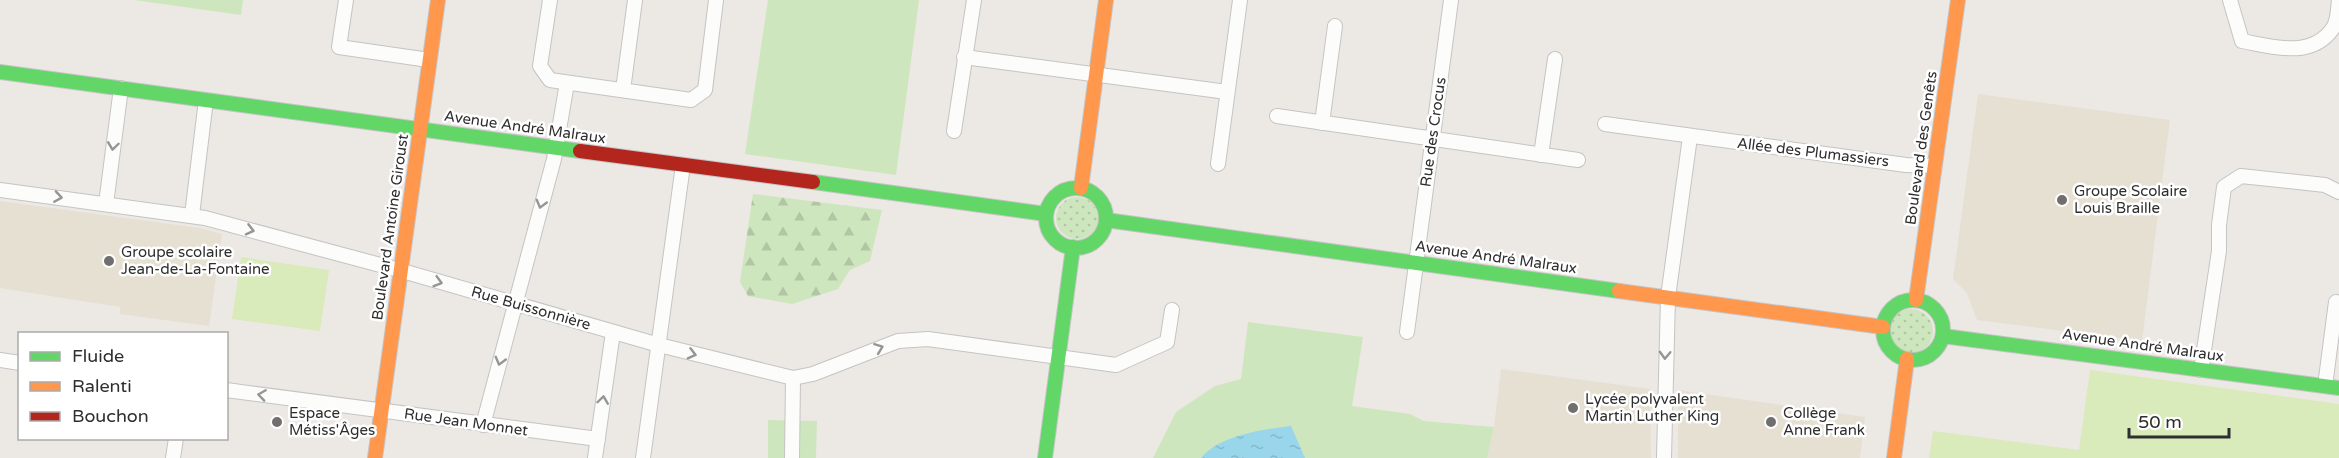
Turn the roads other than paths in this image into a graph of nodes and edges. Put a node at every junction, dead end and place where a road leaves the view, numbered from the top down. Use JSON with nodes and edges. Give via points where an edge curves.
{"nodes":[{"id":1,"x":346,"y":0,"type":"edge"},
{"id":2,"x":438,"y":0,"type":"edge"},
{"id":3,"x":550,"y":0,"type":"edge"},
{"id":4,"x":635,"y":0,"type":"edge"},
{"id":5,"x":716,"y":0,"type":"edge"},
{"id":6,"x":974,"y":0,"type":"edge"},
{"id":7,"x":1106,"y":0,"type":"edge"},
{"id":8,"x":1240,"y":0,"type":"edge"},
{"id":9,"x":1450,"y":0,"type":"edge"},
{"id":10,"x":1958,"y":0,"type":"edge"},
{"id":11,"x":2230,"y":0,"type":"edge"},
{"id":12,"x":2339,"y":0,"type":"edge"},
{"id":13,"x":1335,"y":26,"type":"dead end"},
{"id":14,"x":964,"y":57,"type":"junction"},
{"id":15,"x":1555,"y":59,"type":"dead end"},
{"id":16,"x":429,"y":60,"type":"junction"},
{"id":17,"x":0,"y":72,"type":"edge"},
{"id":18,"x":1097,"y":75,"type":"junction"},
{"id":19,"x":567,"y":83,"type":"junction"},
{"id":20,"x":121,"y":88,"type":"junction"},
{"id":21,"x":623,"y":90,"type":"junction"},
{"id":22,"x":1227,"y":92,"type":"junction"},
{"id":23,"x":206,"y":100,"type":"junction"},
{"id":24,"x":1277,"y":116,"type":"dead end"},
{"id":25,"x":1322,"y":123,"type":"junction"},
{"id":26,"x":1605,"y":124,"type":"dead end"},
{"id":27,"x":420,"y":129,"type":"junction"},
{"id":28,"x":954,"y":131,"type":"dead end"},
{"id":29,"x":1690,"y":137,"type":"junction"},
{"id":30,"x":1432,"y":140,"type":"junction"},
{"id":31,"x":556,"y":148,"type":"junction"},
{"id":32,"x":1541,"y":154,"type":"junction"},
{"id":33,"x":1578,"y":160,"type":"dead end"},
{"id":34,"x":1218,"y":164,"type":"dead end"},
{"id":35,"x":683,"y":165,"type":"junction"},
{"id":36,"x":1935,"y":166,"type":"junction"},
{"id":37,"x":1081,"y":188,"type":"junction"},
{"id":38,"x":0,"y":190,"type":"edge"},
{"id":39,"x":2339,"y":192,"type":"edge"},
{"id":40,"x":106,"y":204,"type":"junction"},
{"id":41,"x":1046,"y":214,"type":"junction"},
{"id":42,"x":192,"y":215,"type":"junction"},
{"id":43,"x":1106,"y":220,"type":"junction"},
{"id":44,"x":1072,"y":247,"type":"junction"},
{"id":45,"x":1415,"y":263,"type":"junction"},
{"id":46,"x":399,"y":270,"type":"junction"},
{"id":47,"x":1668,"y":297,"type":"junction"},
{"id":48,"x":1916,"y":300,"type":"junction"},
{"id":49,"x":2336,"y":302,"type":"dead end"},
{"id":50,"x":515,"y":304,"type":"junction"},
{"id":51,"x":1172,"y":310,"type":"dead end"},
{"id":52,"x":1883,"y":327,"type":"junction"},
{"id":53,"x":613,"y":332,"type":"junction"},
{"id":54,"x":1407,"y":332,"type":"dead end"},
{"id":55,"x":1943,"y":336,"type":"junction"},
{"id":56,"x":659,"y":345,"type":"junction"},
{"id":57,"x":1058,"y":357,"type":"junction"},
{"id":58,"x":1907,"y":359,"type":"junction"},
{"id":59,"x":0,"y":360,"type":"edge"},
{"id":60,"x":18,"y":363,"type":"edge"},
{"id":61,"x":2201,"y":370,"type":"junction"},
{"id":62,"x":793,"y":378,"type":"junction"},
{"id":63,"x":2332,"y":387,"type":"edge"},
{"id":64,"x":228,"y":390,"type":"edge"},
{"id":65,"x":382,"y":411,"type":"junction"},
{"id":66,"x":483,"y":425,"type":"junction"},
{"id":67,"x":598,"y":439,"type":"junction"},
{"id":68,"x":176,"y":440,"type":"edge"},
{"id":69,"x":173,"y":458,"type":"edge"},
{"id":70,"x":375,"y":458,"type":"edge"},
{"id":71,"x":595,"y":458,"type":"edge"},
{"id":72,"x":643,"y":458,"type":"edge"},
{"id":73,"x":792,"y":458,"type":"edge"},
{"id":74,"x":1045,"y":458,"type":"edge"},
{"id":75,"x":1664,"y":458,"type":"edge"},
{"id":76,"x":1894,"y":458,"type":"edge"}],
"edges":[{"from":1,"to":16,"type":"street","via":[[339,47]]},
{"from":2,"to":16,"type":"street","name":"Boulevard Antoine Giroust"},
{"from":3,"to":19,"type":"street","via":[[540,66],[550,80]]},
{"from":4,"to":21,"type":"street"},
{"from":5,"to":21,"type":"street","via":[[705,90],[691,100]]},
{"from":6,"to":14,"type":"street"},
{"from":7,"to":18,"type":"street"},
{"from":8,"to":22,"type":"street"},
{"from":9,"to":30,"type":"street","name":"Rue des Crocus"},
{"from":10,"to":36,"type":"street","name":"Boulevard des Genêts"},
{"from":11,"to":12,"type":"street","via":[[2242,41],[2286,49],[2315,46],[2335,26]]},
{"from":13,"to":25,"type":"street"},
{"from":14,"to":18,"type":"street"},
{"from":14,"to":28,"type":"street"},
{"from":15,"to":32,"type":"street"},
{"from":16,"to":27,"type":"street","name":"Boulevard Antoine Giroust"},
{"from":17,"to":20,"type":"street","name":"Avenue André Malraux"},
{"from":18,"to":22,"type":"street"},
{"from":18,"to":37,"type":"street"},
{"from":19,"to":21,"type":"street"},
{"from":19,"to":31,"type":"street"},
{"from":20,"to":23,"type":"street","name":"Avenue André Malraux"},
{"from":20,"to":40,"type":"street","one_way":true},
{"from":22,"to":34,"type":"street"},
{"from":23,"to":27,"type":"street","name":"Avenue André Malraux"},
{"from":23,"to":42,"type":"street"},
{"from":24,"to":25,"type":"street"},
{"from":25,"to":30,"type":"street"},
{"from":26,"to":29,"type":"street","name":"Allée des Plumassiers"},
{"from":27,"to":31,"type":"street","name":"Avenue André Malraux"},
{"from":27,"to":46,"type":"street","name":"Boulevard Antoine Giroust"},
{"from":29,"to":36,"type":"street","name":"Allée des Plumassiers"},
{"from":29,"to":47,"type":"street"},
{"from":30,"to":32,"type":"street"},
{"from":30,"to":45,"type":"street","name":"Rue des Crocus"},
{"from":31,"to":35,"type":"street","name":"Avenue André Malraux"},
{"from":31,"to":50,"type":"street","one_way":true},
{"from":32,"to":33,"type":"street"},
{"from":35,"to":41,"type":"street","name":"Avenue André Malraux"},
{"from":35,"to":56,"type":"street"},
{"from":36,"to":48,"type":"street","name":"Boulevard des Genêts"},
{"from":37,"to":41,"type":"street","via":[[1071,188],[1054,197]]},
{"from":37,"to":43,"type":"street","via":[[1100,199]]},
{"from":38,"to":40,"type":"street","name":"Rue Buissonnière","one_way":true},
{"from":39,"to":61,"type":"street","via":[[2325,185],[2241,176],[2224,187],[2219,251]]},
{"from":40,"to":42,"type":"street","name":"Rue Buissonnière"},
{"from":41,"to":44,"type":"street","via":[[1056,240]]},
{"from":42,"to":46,"type":"street","name":"Rue Buissonnière","one_way":true},
{"from":43,"to":44,"type":"street","via":[[1096,240]]},
{"from":43,"to":45,"type":"street","name":"Avenue André Malraux"},
{"from":44,"to":57,"type":"street"},
{"from":45,"to":47,"type":"street","name":"Avenue André Malraux"},
{"from":45,"to":54,"type":"street","name":"Rue des Crocus"},
{"from":46,"to":50,"type":"street","name":"Rue Buissonnière","one_way":true},
{"from":46,"to":65,"type":"street","name":"Boulevard Antoine Giroust"},
{"from":47,"to":52,"type":"street","name":"Avenue André Malraux"},
{"from":47,"to":75,"type":"street","one_way":true},
{"from":48,"to":52,"type":"street","via":[[1897,304]]},
{"from":48,"to":55,"type":"street","via":[[1934,308],[1943,326]]},
{"from":49,"to":63,"type":"street"},
{"from":50,"to":53,"type":"street","name":"Rue Buissonnière"},
{"from":50,"to":66,"type":"street","one_way":true},
{"from":51,"to":57,"type":"street","name":"Rue Buissonnière","via":[[1167,342],[1116,365]]},
{"from":52,"to":58,"type":"street","via":[[1888,346]]},
{"from":53,"to":56,"type":"street","name":"Rue Buissonnière"},
{"from":67,"to":53,"type":"street","one_way":true},
{"from":55,"to":58,"type":"street","via":[[1927,357]]},
{"from":55,"to":61,"type":"street","name":"Avenue André Malraux"},
{"from":56,"to":62,"type":"street","name":"Rue Buissonnière","one_way":true},
{"from":56,"to":72,"type":"street"},
{"from":62,"to":57,"type":"street","name":"Rue Buissonnière","one_way":true,"via":[[898,341],[928,339]]},
{"from":57,"to":74,"type":"street"},
{"from":58,"to":76,"type":"street"},
{"from":59,"to":60,"type":"street"},
{"from":61,"to":63,"type":"street","name":"Avenue André Malraux"},
{"from":62,"to":73,"type":"street"},
{"from":65,"to":64,"type":"street","name":"Rue Jean Monnet","one_way":true},
{"from":65,"to":66,"type":"street","name":"Rue Jean Monnet"},
{"from":65,"to":70,"type":"street","name":"Boulevard Antoine Giroust"},
{"from":66,"to":67,"type":"street","name":"Rue Jean Monnet"},
{"from":67,"to":71,"type":"street"},
{"from":68,"to":69,"type":"street"}]}
